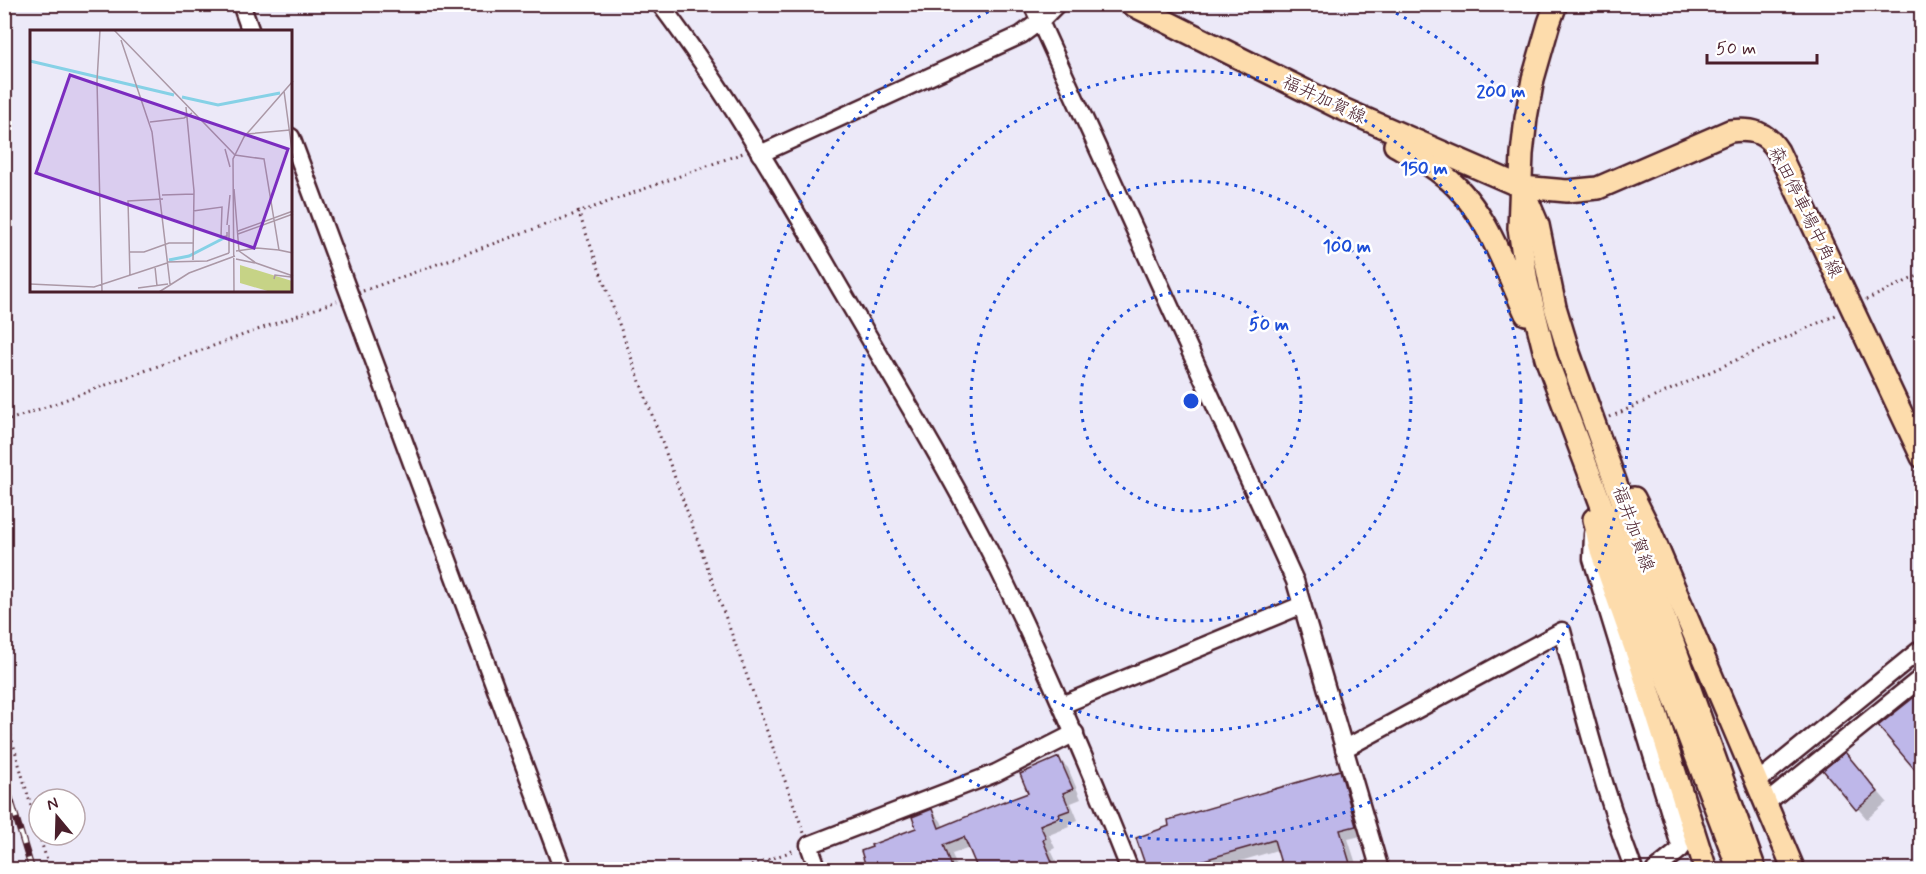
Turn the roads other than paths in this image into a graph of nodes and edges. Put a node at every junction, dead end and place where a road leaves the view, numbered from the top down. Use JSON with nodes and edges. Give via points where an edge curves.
{"nodes":[{"id":1,"x":241,"y":4,"type":"edge"},
{"id":2,"x":660,"y":4,"type":"edge"},
{"id":3,"x":1032,"y":4,"type":"edge"},
{"id":4,"x":1057,"y":4,"type":"edge"},
{"id":5,"x":1131,"y":4,"type":"edge"},
{"id":6,"x":1556,"y":4,"type":"edge"},
{"id":7,"x":1040,"y":21,"type":"junction"},
{"id":8,"x":250,"y":30,"type":"edge"},
{"id":9,"x":1338,"y":107,"type":"junction"},
{"id":10,"x":292,"y":140,"type":"edge"},
{"id":11,"x":758,"y":151,"type":"junction"},
{"id":12,"x":1522,"y":187,"type":"junction"},
{"id":13,"x":1546,"y":358,"type":"junction"},
{"id":14,"x":1922,"y":456,"type":"edge"},
{"id":15,"x":1608,"y":460,"type":"junction"},
{"id":16,"x":1589,"y":477,"type":"junction"},
{"id":17,"x":1594,"y":517,"type":"junction"},
{"id":18,"x":1302,"y":605,"type":"junction"},
{"id":19,"x":1922,"y":648,"type":"edge"},
{"id":20,"x":1922,"y":677,"type":"edge"},
{"id":21,"x":1062,"y":705,"type":"junction"},
{"id":22,"x":1075,"y":733,"type":"junction"},
{"id":23,"x":1344,"y":749,"type":"junction"},
{"id":24,"x":1756,"y":783,"type":"junction"},
{"id":25,"x":1765,"y":804,"type":"junction"},
{"id":26,"x":563,"y":870,"type":"edge"},
{"id":27,"x":818,"y":870,"type":"edge"},
{"id":28,"x":1130,"y":870,"type":"edge"},
{"id":29,"x":1380,"y":870,"type":"edge"},
{"id":30,"x":1634,"y":870,"type":"edge"},
{"id":31,"x":1654,"y":870,"type":"edge"},
{"id":32,"x":1706,"y":870,"type":"edge"},
{"id":33,"x":1739,"y":870,"type":"edge"},
{"id":34,"x":1755,"y":870,"type":"edge"},
{"id":35,"x":1794,"y":870,"type":"edge"}],
"edges":[{"from":1,"to":8,"type":"street"},
{"from":2,"to":11,"type":"street"},
{"from":3,"to":7,"type":"street"},
{"from":4,"to":7,"type":"street"},
{"from":5,"to":9,"type":"main road","name":"福井加賀線"},
{"from":6,"to":12,"type":"main road","via":[[1533,79],[1522,154]]},
{"from":7,"to":11,"type":"street","via":[[1021,34]]},
{"from":7,"to":18,"type":"street","via":[[1295,581]]},
{"from":9,"to":12,"type":"main road","name":"福井加賀線"},
{"from":9,"to":13,"type":"main road","via":[[1439,171],[1465,195],[1485,225]]},
{"from":10,"to":26,"type":"street"},
{"from":11,"to":21,"type":"street","via":[[954,485]]},
{"from":12,"to":13,"type":"main road","name":"福井加賀線","via":[[1519,228],[1527,282]]},
{"from":12,"to":14,"type":"main road","name":"森田停車場中角線","via":[[1567,191],[1598,188],[1730,130],[1755,131],[1766,136],[1778,151]]},
{"from":12,"to":15,"type":"main road","name":"福井加賀線","via":[[1538,225],[1555,307]]},
{"from":13,"to":16,"type":"main road","name":"福井加賀線"},
{"from":15,"to":24,"type":"main road","via":[[1648,526]]},
{"from":15,"to":34,"type":"main road","name":"福井加賀線"},
{"from":16,"to":17,"type":"main road"},
{"from":16,"to":33,"type":"main road","name":"福井加賀線"},
{"from":17,"to":31,"type":"street","via":[[1592,559],[1681,849]]},
{"from":17,"to":32,"type":"main road","via":[[1601,551]]},
{"from":18,"to":21,"type":"street"},
{"from":18,"to":23,"type":"street"},
{"from":19,"to":24,"type":"street"},
{"from":20,"to":25,"type":"street"},
{"from":21,"to":22,"type":"street"},
{"from":22,"to":27,"type":"street","via":[[996,773],[809,845]]},
{"from":22,"to":28,"type":"street"},
{"from":23,"to":29,"type":"street"},
{"from":23,"to":30,"type":"street","via":[[1562,631],[1618,829]]},
{"from":24,"to":25,"type":"main road"},
{"from":25,"to":35,"type":"main road"}]}
